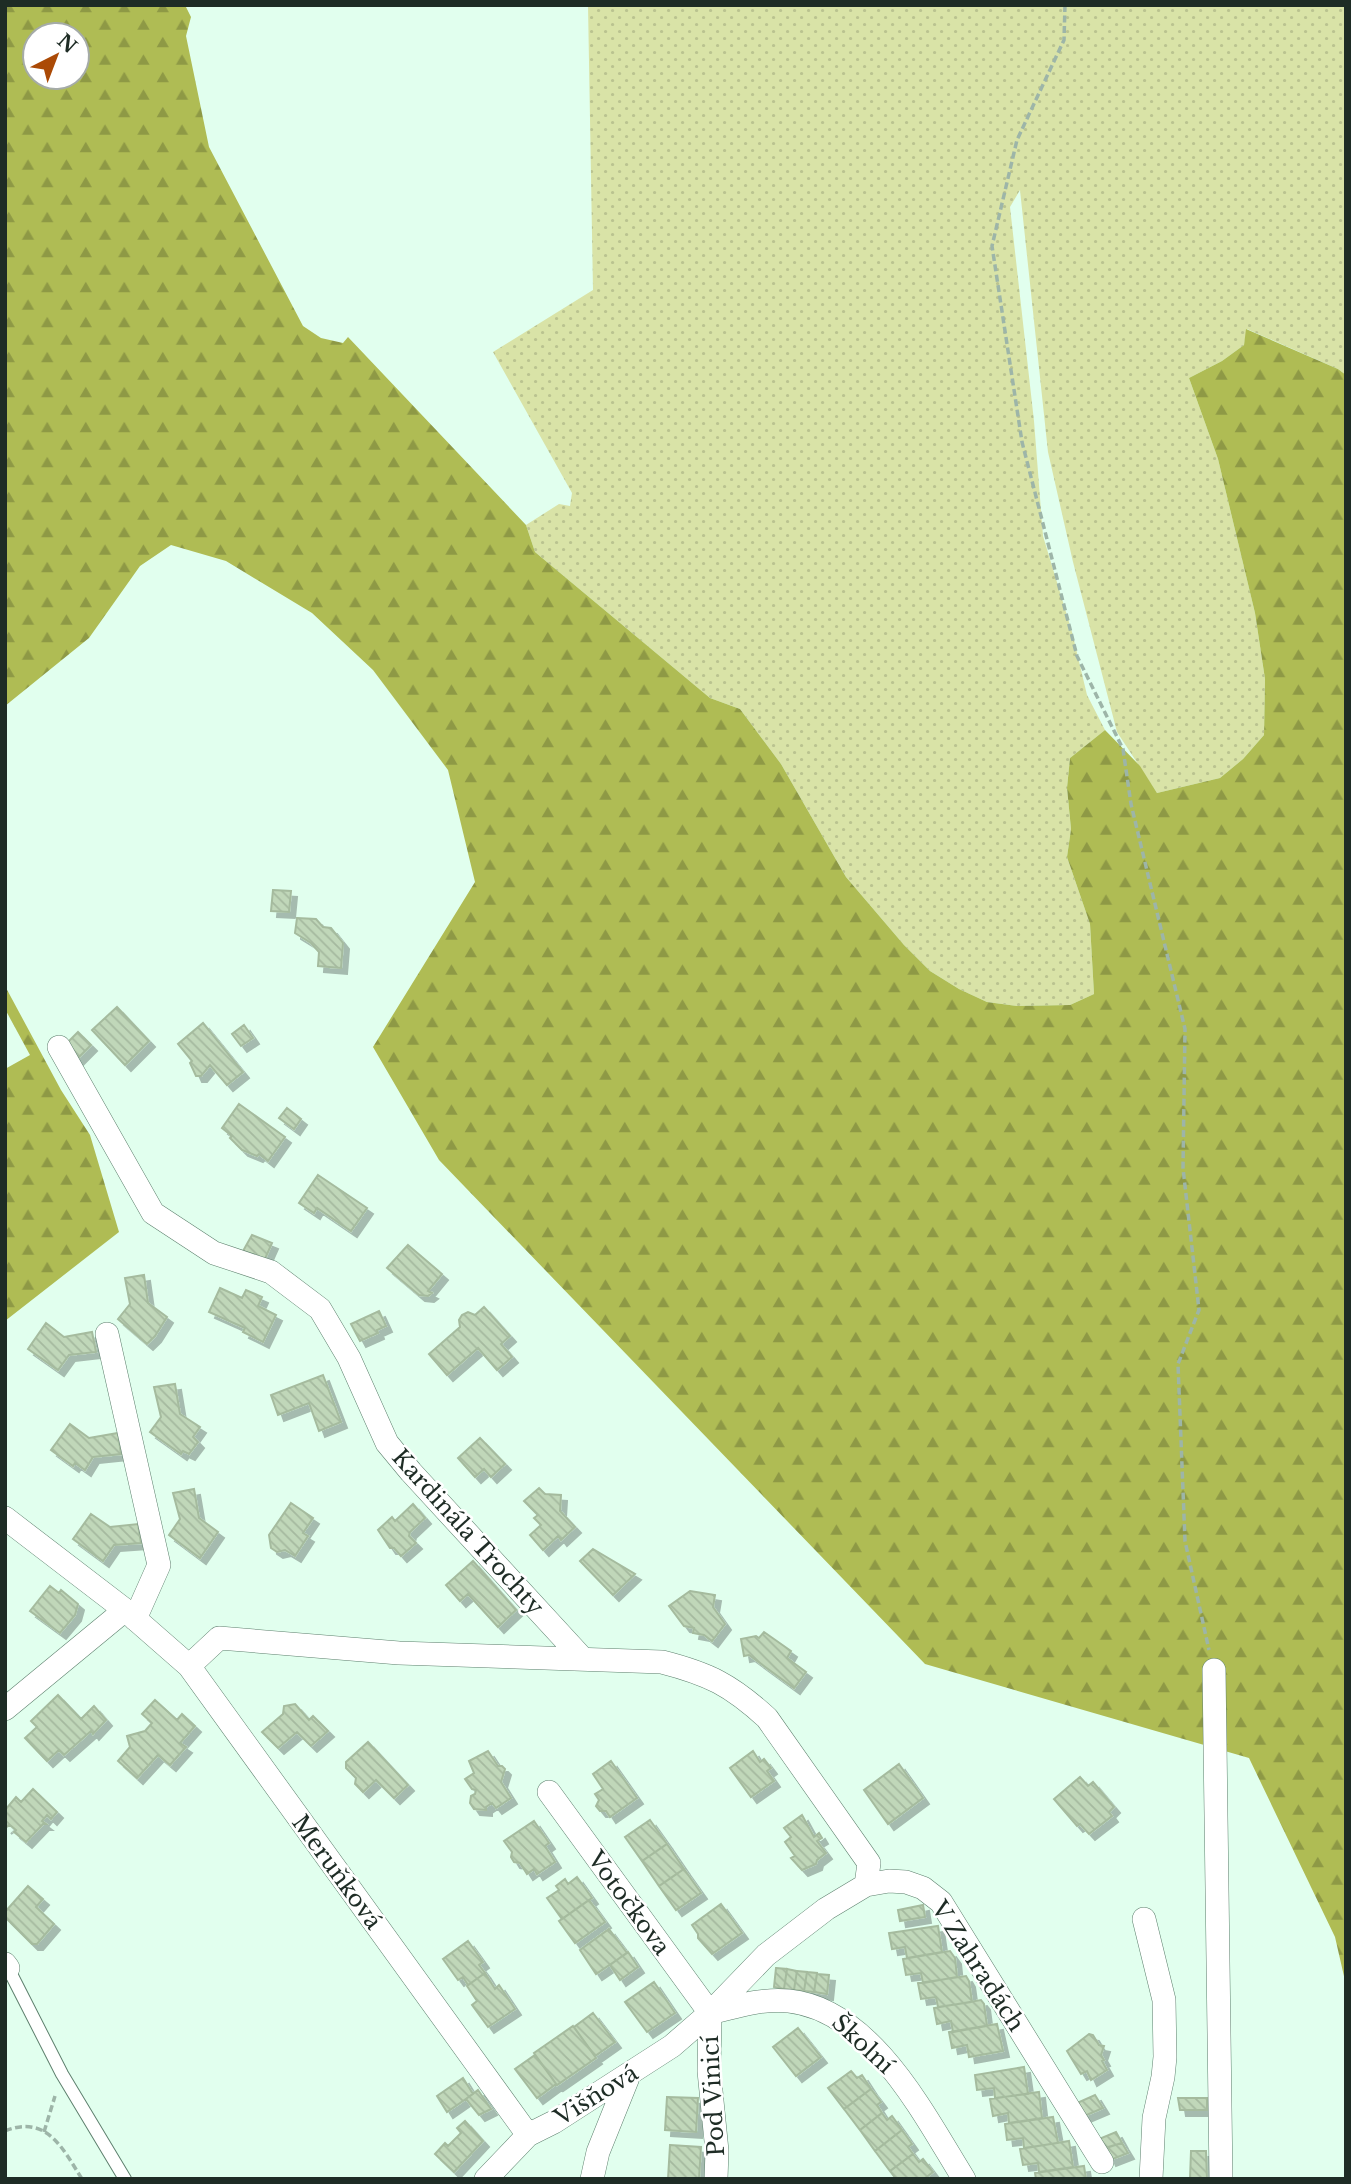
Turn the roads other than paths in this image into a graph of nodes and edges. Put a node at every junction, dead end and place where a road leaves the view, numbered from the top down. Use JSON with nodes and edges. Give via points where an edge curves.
{"nodes":[{"id":1,"x":59,"y":1047,"type":"dead end"},
{"id":2,"x":107,"y":1334,"type":"dead end"},
{"id":3,"x":5,"y":1518,"type":"edge"},
{"id":4,"x":130,"y":1615,"type":"junction"},
{"id":5,"x":583,"y":1659,"type":"junction"},
{"id":6,"x":189,"y":1666,"type":"junction"},
{"id":7,"x":1214,"y":1670,"type":"road end"},
{"id":8,"x":5,"y":1709,"type":"edge"},
{"id":9,"x":549,"y":1792,"type":"dead end"},
{"id":10,"x":866,"y":1885,"type":"junction"},
{"id":11,"x":1144,"y":1919,"type":"dead end"},
{"id":12,"x":7,"y":1966,"type":"edge"},
{"id":13,"x":710,"y":2013,"type":"junction"},
{"id":14,"x":629,"y":2075,"type":"junction"},
{"id":15,"x":528,"y":2135,"type":"junction"},
{"id":16,"x":1102,"y":2162,"type":"dead end"},
{"id":17,"x":1222,"y":2170,"type":"edge"},
{"id":18,"x":125,"y":2179,"type":"edge"},
{"id":19,"x":486,"y":2179,"type":"edge"},
{"id":20,"x":592,"y":2179,"type":"edge"},
{"id":21,"x":716,"y":2179,"type":"edge"},
{"id":22,"x":964,"y":2179,"type":"edge"},
{"id":23,"x":1151,"y":2179,"type":"edge"}],
"edges":[{"from":1,"to":5,"type":"street","name":"Kardinála Trochty","via":[[153,1213],[214,1253],[271,1272],[320,1309],[349,1358],[387,1443]]},
{"from":2,"to":4,"type":"street","via":[[159,1565]]},
{"from":3,"to":4,"type":"street","name":"Meruňková"},
{"from":4,"to":6,"type":"street","name":"Meruňková"},
{"from":4,"to":8,"type":"street"},
{"from":5,"to":6,"type":"street","via":[[399,1653],[219,1638]]},
{"from":5,"to":10,"type":"street","via":[[662,1662],[699,1672],[747,1700],[766,1718],[869,1863]]},
{"from":6,"to":15,"type":"street","name":"Meruňková"},
{"from":7,"to":17,"type":"street"},
{"from":9,"to":13,"type":"street","name":"Votočkova"},
{"from":10,"to":13,"type":"street","name":"V Zahradách","via":[[766,1955]]},
{"from":10,"to":16,"type":"street","name":"V Zahradách","via":[[906,1882],[941,1902]]},
{"from":11,"to":23,"type":"street","via":[[1164,2000],[1165,2057],[1154,2118]]},
{"from":12,"to":18,"type":"lane","via":[[62,2074]]},
{"from":13,"to":14,"type":"street","name":"Višňová"},
{"from":13,"to":21,"type":"street","name":"Pod Vinicí"},
{"from":13,"to":22,"type":"street","name":"Školní","via":[[759,2001],[787,2000],[829,2011],[905,2084]]},
{"from":14,"to":15,"type":"street","name":"Višňová"},
{"from":14,"to":20,"type":"street"},
{"from":15,"to":19,"type":"street","name":"Višňová"}]}
